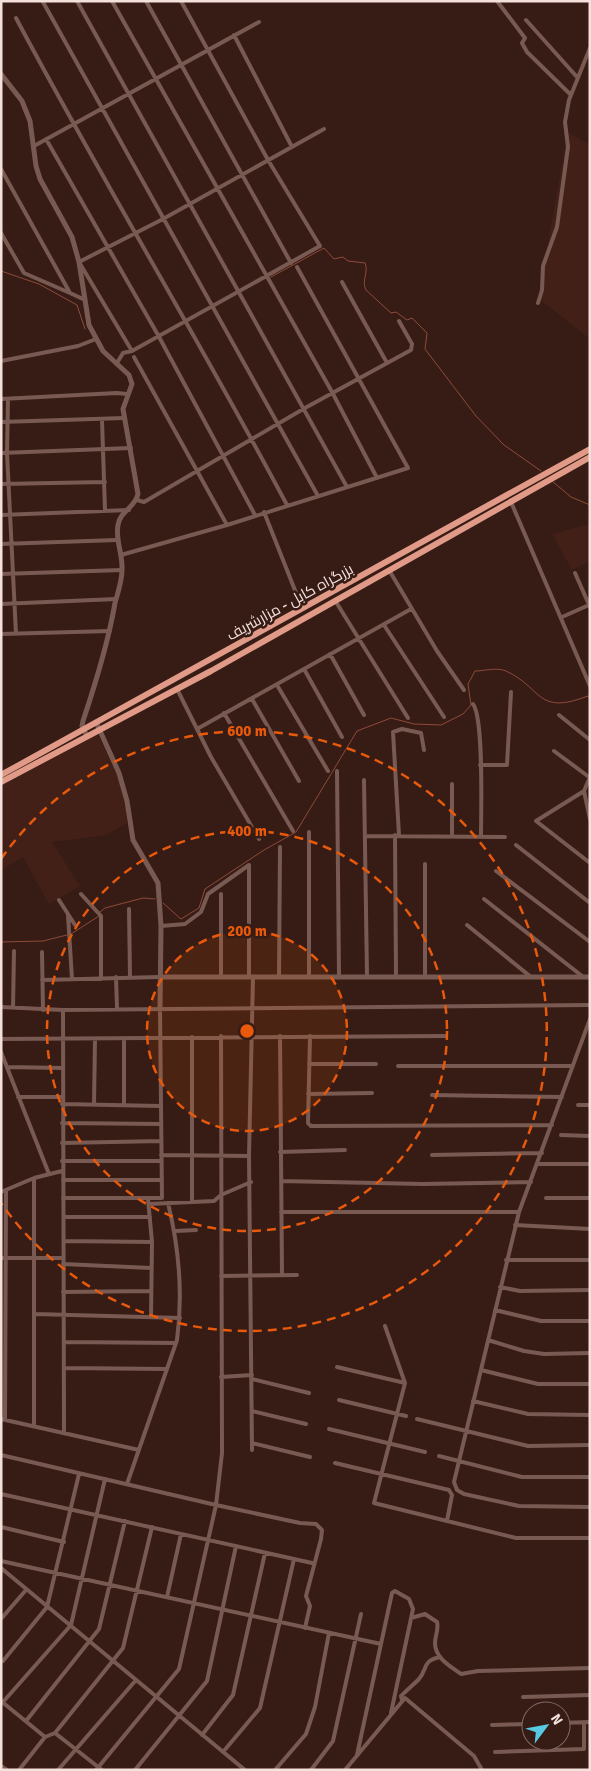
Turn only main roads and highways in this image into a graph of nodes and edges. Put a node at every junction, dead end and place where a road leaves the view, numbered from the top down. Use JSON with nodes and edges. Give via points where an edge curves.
{"nodes":[{"id":1,"x":590,"y":449,"type":"edge"},
{"id":2,"x":590,"y":457,"type":"edge"},
{"id":3,"x":17,"y":770,"type":"junction"},
{"id":4,"x":1,"y":775,"type":"edge"},
{"id":5,"x":1,"y":782,"type":"edge"}],
"edges":[{"from":1,"to":3,"type":"highway","name":"بزرگراه کابل - مزارشریف","via":[[96,722]]},
{"from":2,"to":3,"type":"highway","name":"بزرگراه کابل - مزارشریف","via":[[177,689]]},
{"from":3,"to":4,"type":"highway","name":"بزرگراه کابل - مزارشریف"},
{"from":3,"to":5,"type":"highway","name":"بزرگراه کابل - مزارشریف"}]}
